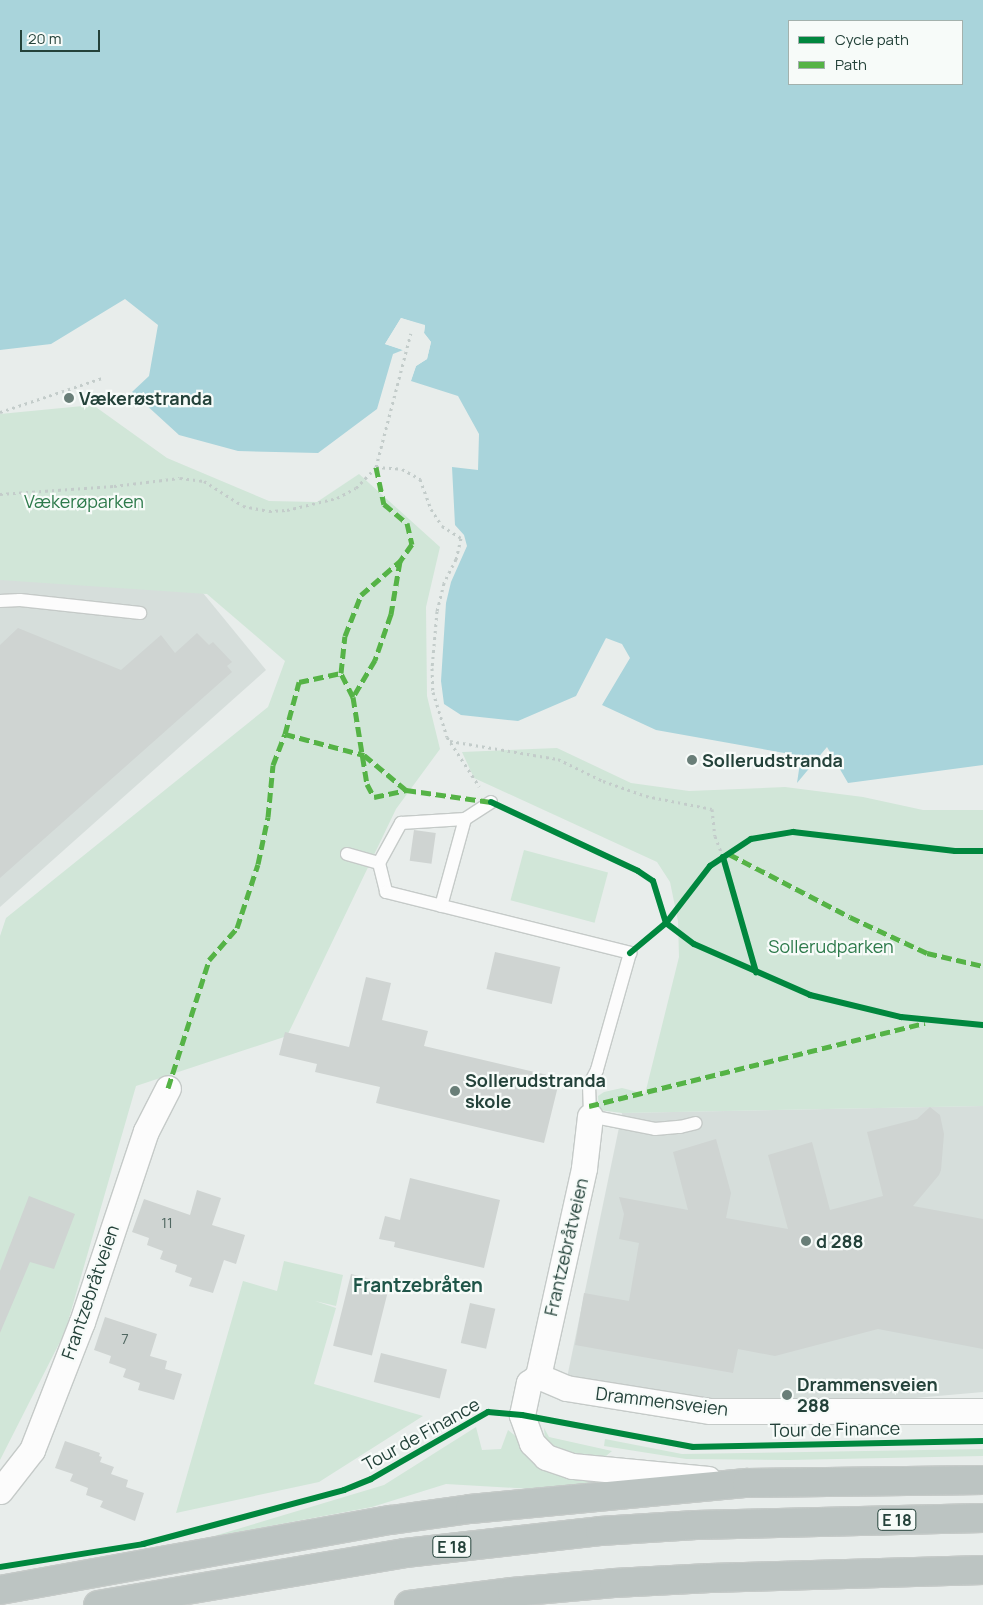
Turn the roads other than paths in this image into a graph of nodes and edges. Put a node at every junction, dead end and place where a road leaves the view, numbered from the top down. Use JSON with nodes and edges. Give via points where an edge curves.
{"nodes":[{"id":1,"x":0,"y":601,"type":"edge"},
{"id":2,"x":140,"y":613,"type":"dead end"},
{"id":3,"x":491,"y":802,"type":"road end"},
{"id":4,"x":465,"y":819,"type":"junction"},
{"id":5,"x":347,"y":854,"type":"dead end"},
{"id":6,"x":379,"y":863,"type":"junction"},
{"id":7,"x":441,"y":906,"type":"junction"},
{"id":8,"x":168,"y":1088,"type":"dead end"},
{"id":9,"x":590,"y":1116,"type":"junction"},
{"id":10,"x":696,"y":1123,"type":"dead end"},
{"id":11,"x":538,"y":1376,"type":"junction"},
{"id":12,"x":983,"y":1411,"type":"edge"},
{"id":13,"x":983,"y":1480,"type":"edge"},
{"id":14,"x":747,"y":1483,"type":"junction"},
{"id":15,"x":0,"y":1491,"type":"edge"},
{"id":16,"x":983,"y":1518,"type":"edge"},
{"id":17,"x":983,"y":1570,"type":"edge"},
{"id":18,"x":0,"y":1590,"type":"edge"},
{"id":19,"x":98,"y":1605,"type":"edge"},
{"id":20,"x":409,"y":1605,"type":"edge"}],
"edges":[{"from":1,"to":2,"type":"lane","via":[[20,600]]},
{"from":3,"to":4,"type":"lane"},
{"from":4,"to":6,"type":"lane","via":[[401,823]]},
{"from":4,"to":7,"type":"lane"},
{"from":5,"to":6,"type":"lane"},
{"from":6,"to":7,"type":"lane","via":[[386,892]]},
{"from":7,"to":9,"type":"lane","via":[[630,952],[597,1070],[589,1085]]},
{"from":8,"to":15,"type":"street","name":"Frantzebråtveien","via":[[146,1131],[82,1322],[32,1450]]},
{"from":9,"to":10,"type":"lane","via":[[655,1129]]},
{"from":9,"to":11,"type":"street","name":"Frantzebråtveien","via":[[584,1168]]},
{"from":11,"to":12,"type":"street","name":"Drammensveien","via":[[566,1388],[710,1411]]},
{"from":11,"to":14,"type":"street","via":[[529,1383],[522,1415],[532,1443],[546,1456],[572,1466]]},
{"from":13,"to":14,"type":"highway"},
{"from":14,"to":18,"type":"highway","via":[[547,1501],[391,1520]]},
{"from":16,"to":19,"type":"highway","number":"E 18","via":[[696,1525],[600,1531],[405,1553]]},
{"from":17,"to":20,"type":"highway","via":[[614,1583]]}]}
